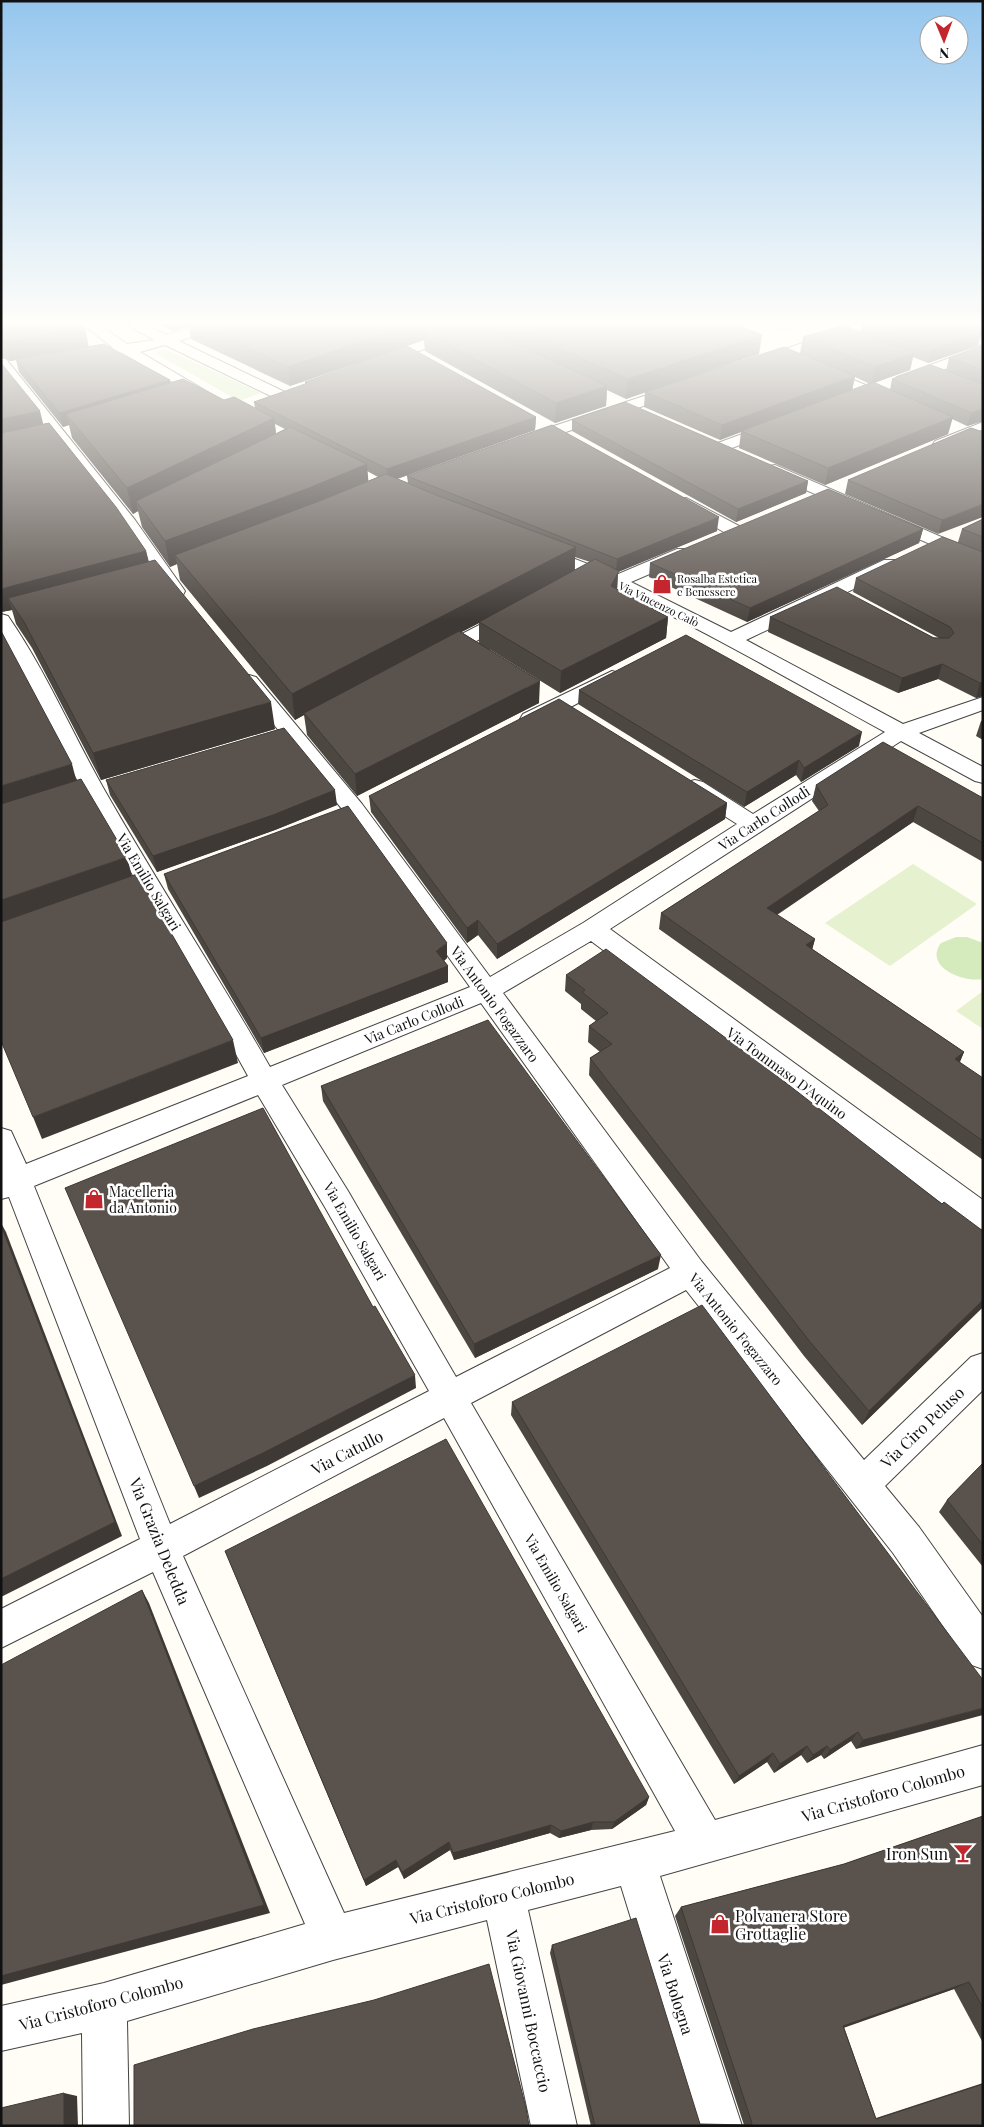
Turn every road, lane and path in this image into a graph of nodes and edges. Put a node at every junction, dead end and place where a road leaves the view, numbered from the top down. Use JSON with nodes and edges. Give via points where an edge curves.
{"nodes":[{"id":1,"x":49,"y":422,"type":"edge"},
{"id":2,"x":540,"y":422,"type":"edge"},
{"id":3,"x":579,"y":422,"type":"edge"},
{"id":4,"x":786,"y":423,"type":"edge"},
{"id":5,"x":950,"y":426,"type":"edge"},
{"id":6,"x":555,"y":430,"type":"junction"},
{"id":7,"x":978,"y":434,"type":"edge"},
{"id":8,"x":572,"y":440,"type":"edge"},
{"id":9,"x":704,"y":440,"type":"edge"},
{"id":10,"x":508,"y":447,"type":"edge"},
{"id":11,"x":721,"y":447,"type":"junction"},
{"id":12,"x":923,"y":452,"type":"edge"},
{"id":13,"x":738,"y":455,"type":"edge"},
{"id":14,"x":756,"y":462,"type":"edge"},
{"id":15,"x":843,"y":485,"type":"edge"},
{"id":16,"x":825,"y":492,"type":"junction"},
{"id":17,"x":675,"y":497,"type":"edge"},
{"id":18,"x":807,"y":500,"type":"edge"},
{"id":19,"x":753,"y":523,"type":"edge"},
{"id":20,"x":734,"y":531,"type":"junction"},
{"id":21,"x":956,"y":534,"type":"edge"},
{"id":22,"x":716,"y":539,"type":"edge"},
{"id":23,"x":938,"y":542,"type":"junction"},
{"id":24,"x":522,"y":543,"type":"edge"},
{"id":25,"x":698,"y":547,"type":"edge"},
{"id":26,"x":983,"y":562,"type":"edge"},
{"id":27,"x":594,"y":571,"type":"junction"},
{"id":28,"x":615,"y":582,"type":"junction"},
{"id":29,"x":569,"y":584,"type":"edge"},
{"id":30,"x":834,"y":591,"type":"junction"},
{"id":31,"x":852,"y":600,"type":"edge"},
{"id":32,"x":527,"y":606,"type":"edge"},
{"id":33,"x":190,"y":608,"type":"edge"},
{"id":34,"x":7,"y":618,"type":"edge"},
{"id":35,"x":730,"y":640,"type":"junction"},
{"id":36,"x":234,"y":662,"type":"edge"},
{"id":37,"x":418,"y":665,"type":"edge"},
{"id":38,"x":627,"y":669,"type":"edge"},
{"id":39,"x":983,"y":703,"type":"edge"},
{"id":40,"x":511,"y":729,"type":"edge"},
{"id":41,"x":900,"y":732,"type":"junction"},
{"id":42,"x":983,"y":776,"type":"edge"},
{"id":43,"x":678,"y":777,"type":"edge"},
{"id":44,"x":753,"y":824,"type":"junction"},
{"id":45,"x":592,"y":929,"type":"junction"},
{"id":46,"x":486,"y":991,"type":"junction"},
{"id":47,"x":264,"y":1080,"type":"junction"},
{"id":48,"x":1,"y":1139,"type":"edge"},
{"id":49,"x":10,"y":1183,"type":"edge"},
{"id":50,"x":983,"y":1217,"type":"edge"},
{"id":51,"x":690,"y":1272,"type":"junction"},
{"id":52,"x":983,"y":1368,"type":"edge"},
{"id":53,"x":451,"y":1398,"type":"junction"},
{"id":54,"x":861,"y":1486,"type":"junction"},
{"id":55,"x":161,"y":1548,"type":"junction"},
{"id":56,"x":1,"y":1629,"type":"edge"},
{"id":57,"x":983,"y":1650,"type":"edge"},
{"id":58,"x":983,"y":1765,"type":"edge"},
{"id":59,"x":705,"y":1844,"type":"junction"},
{"id":60,"x":634,"y":1862,"type":"junction"},
{"id":61,"x":503,"y":1896,"type":"junction"},
{"id":62,"x":333,"y":1938,"type":"junction"},
{"id":63,"x":104,"y":2005,"type":"junction"},
{"id":64,"x":1,"y":2029,"type":"edge"},
{"id":65,"x":106,"y":2126,"type":"edge"},
{"id":66,"x":554,"y":2126,"type":"edge"},
{"id":67,"x":719,"y":2126,"type":"edge"}],
"edges":[{"from":1,"to":33,"type":"street","via":[[137,519],[164,576]]},
{"from":2,"to":6,"type":"street"},
{"from":3,"to":6,"type":"street"},
{"from":4,"to":11,"type":"street"},
{"from":5,"to":7,"type":"street"},
{"from":6,"to":8,"type":"street"},
{"from":6,"to":10,"type":"street"},
{"from":7,"to":12,"type":"street"},
{"from":9,"to":11,"type":"street"},
{"from":11,"to":13,"type":"street"},
{"from":14,"to":16,"type":"street"},
{"from":15,"to":16,"type":"street"},
{"from":16,"to":18,"type":"street"},
{"from":16,"to":23,"type":"street"},
{"from":17,"to":20,"type":"street"},
{"from":19,"to":20,"type":"street"},
{"from":20,"to":22,"type":"street"},
{"from":21,"to":23,"type":"street"},
{"from":23,"to":26,"type":"street"},
{"from":23,"to":30,"type":"street"},
{"from":24,"to":27,"type":"street","name":"Via Vincenzo Calò"},
{"from":25,"to":28,"type":"street"},
{"from":27,"to":28,"type":"street","name":"Via Vincenzo Calò"},
{"from":27,"to":29,"type":"street"},
{"from":28,"to":35,"type":"street","name":"Via Vincenzo Calò","via":[[697,632]]},
{"from":30,"to":31,"type":"street"},
{"from":30,"to":35,"type":"street"},
{"from":32,"to":37,"type":"street","via":[[469,647]]},
{"from":34,"to":47,"type":"street","name":"Via Emilio Salgari","via":[[20,650],[94,791]]},
{"from":35,"to":41,"type":"street","name":"Via Vincenzo Calò"},
{"from":36,"to":46,"type":"street","name":"Via Antonio Fogazzaro","via":[[353,809]]},
{"from":38,"to":40,"type":"street"},
{"from":39,"to":41,"type":"street","name":"Via Carlo Collodi"},
{"from":41,"to":42,"type":"street","name":"Via Vincenzo Calò"},
{"from":41,"to":44,"type":"street","name":"Via Carlo Collodi"},
{"from":43,"to":44,"type":"street"},
{"from":44,"to":45,"type":"street","name":"Via Carlo Collodi"},
{"from":45,"to":46,"type":"street","name":"Via Carlo Collodi"},
{"from":45,"to":50,"type":"street","name":"Via Tommaso D'Aquino"},
{"from":46,"to":47,"type":"street","name":"Via Carlo Collodi"},
{"from":46,"to":51,"type":"street","name":"Via Antonio Fogazzaro"},
{"from":47,"to":49,"type":"street","name":"Via Carlo Collodi"},
{"from":47,"to":53,"type":"street","name":"Via Emilio Salgari","via":[[338,1200]]},
{"from":48,"to":49,"type":"street","name":"Via Grazia Deledda"},
{"from":49,"to":55,"type":"street","name":"Via Grazia Deledda"},
{"from":51,"to":53,"type":"street","name":"Via Catullo"},
{"from":51,"to":54,"type":"street","name":"Via Antonio Fogazzaro"},
{"from":52,"to":54,"type":"street","name":"Via Ciro Peluso"},
{"from":53,"to":55,"type":"street","name":"Via Catullo"},
{"from":53,"to":59,"type":"street","name":"Via Emilio Salgari"},
{"from":54,"to":57,"type":"street","name":"Via Antonio Fogazzaro","via":[[906,1540]]},
{"from":55,"to":56,"type":"street","name":"Via Catullo"},
{"from":55,"to":62,"type":"street","name":"Via Grazia Deledda"},
{"from":58,"to":59,"type":"street","name":"Via Cristoforo Colombo"},
{"from":59,"to":60,"type":"street","name":"Via Cristoforo Colombo"},
{"from":60,"to":61,"type":"street","name":"Via Cristoforo Colombo"},
{"from":60,"to":67,"type":"street","name":"Via Bologna"},
{"from":61,"to":62,"type":"street","name":"Via Cristoforo Colombo"},
{"from":61,"to":66,"type":"street","name":"Via Giovanni Boccaccio"},
{"from":62,"to":63,"type":"street","name":"Via Cristoforo Colombo"},
{"from":63,"to":64,"type":"street","name":"Via Cristoforo Colombo"},
{"from":63,"to":65,"type":"street"}]}
